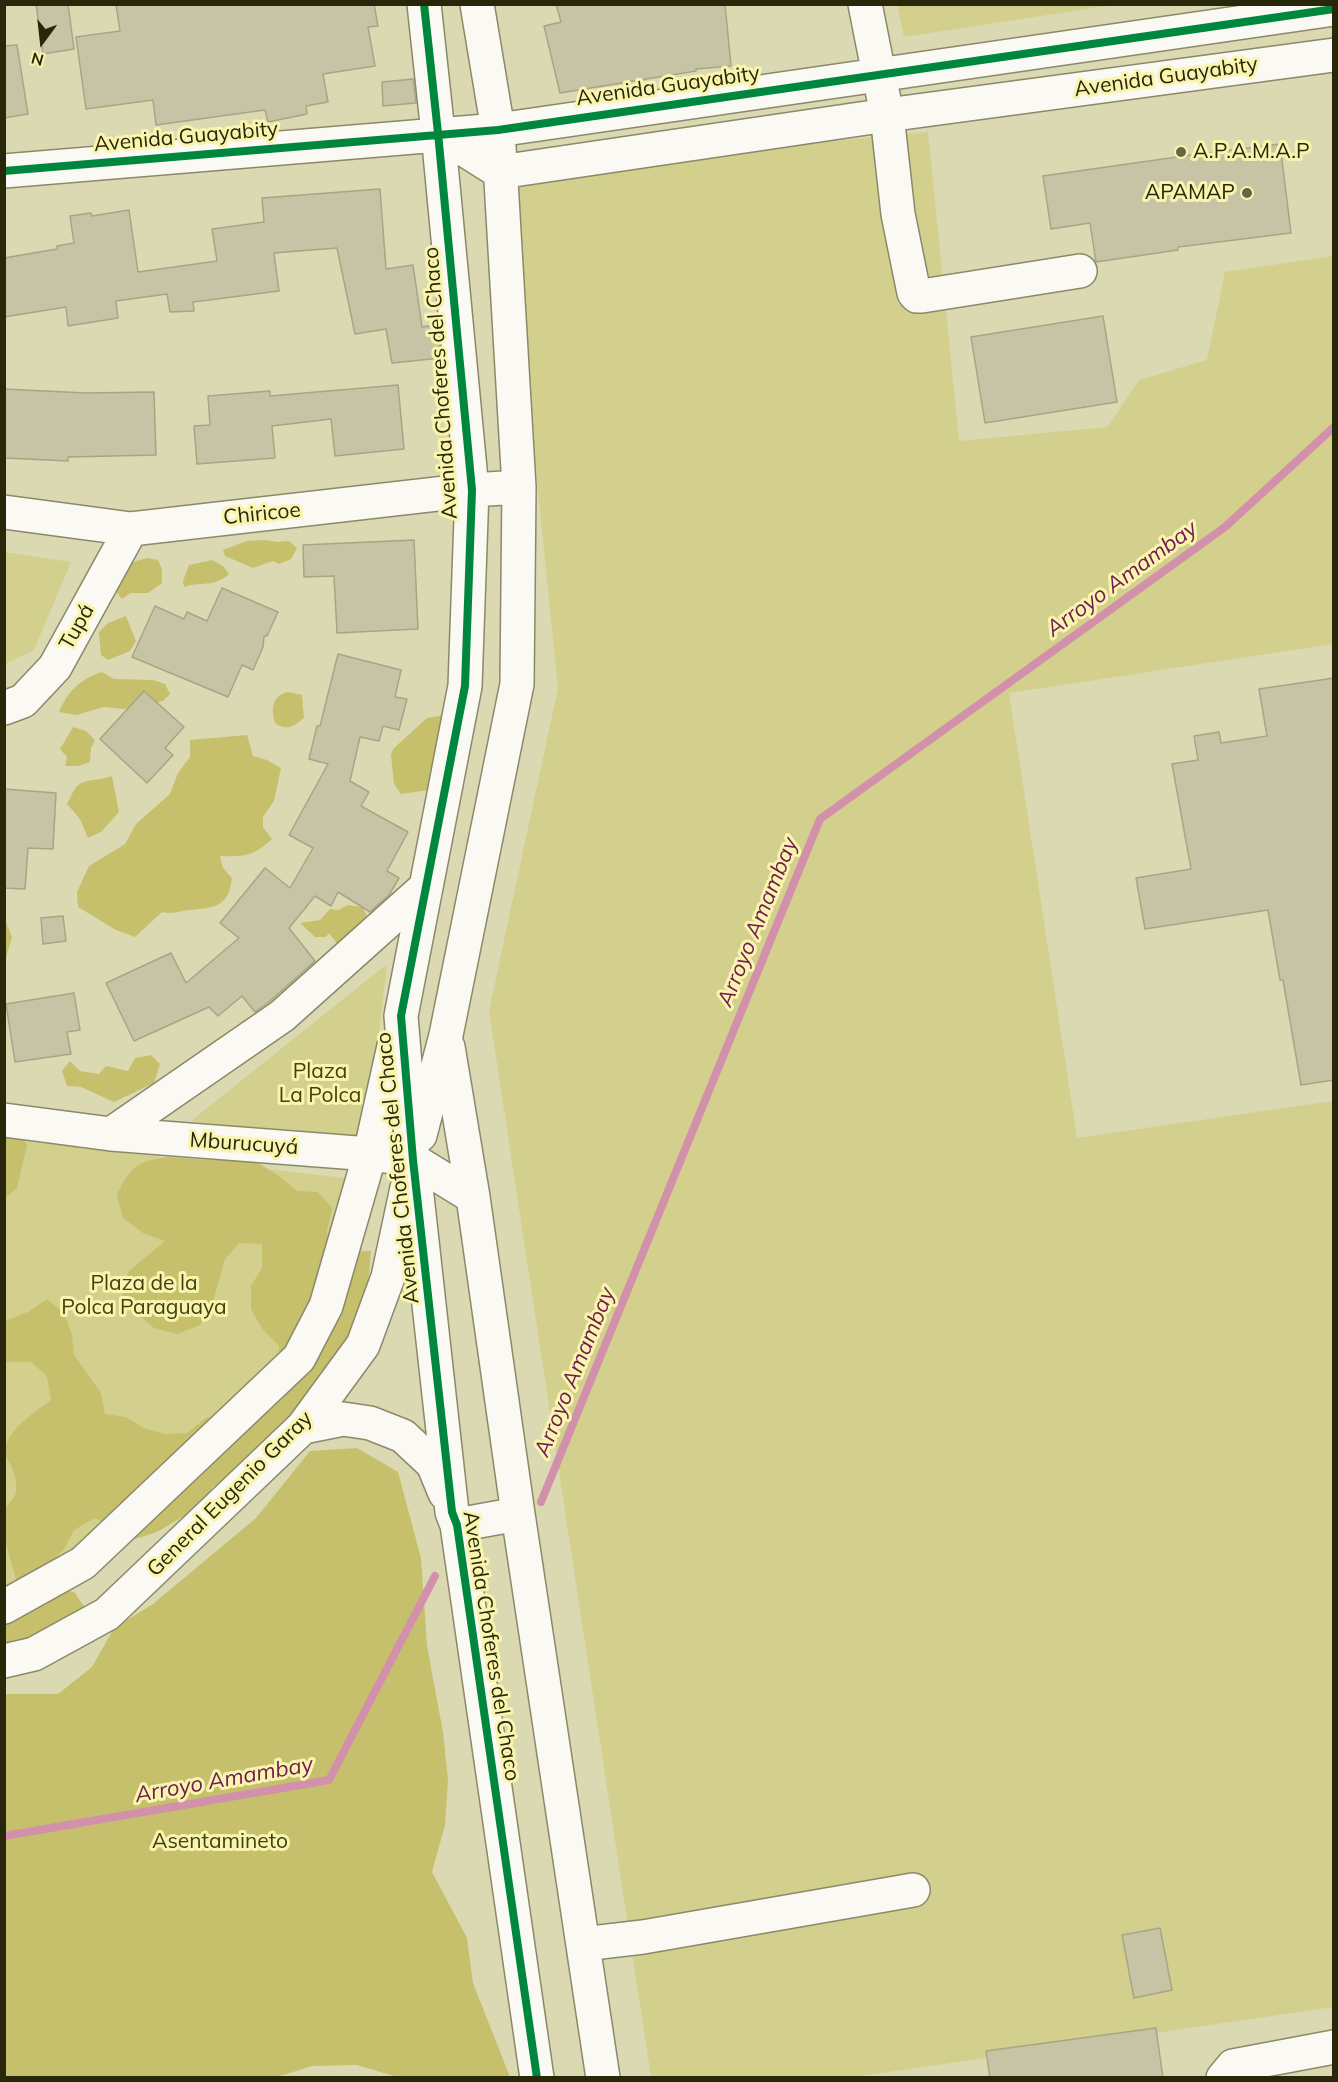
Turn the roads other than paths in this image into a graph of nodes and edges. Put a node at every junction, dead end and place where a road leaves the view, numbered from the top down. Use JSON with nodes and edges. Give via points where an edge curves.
{"nodes":[{"id":1,"x":424,"y":4,"type":"edge"},
{"id":2,"x":477,"y":4,"type":"edge"},
{"id":3,"x":865,"y":4,"type":"edge"},
{"id":4,"x":1334,"y":9,"type":"edge"},
{"id":5,"x":1334,"y":55,"type":"edge"},
{"id":6,"x":878,"y":73,"type":"junction"},
{"id":7,"x":887,"y":115,"type":"junction"},
{"id":8,"x":498,"y":130,"type":"junction"},
{"id":9,"x":438,"y":133,"type":"junction"},
{"id":10,"x":4,"y":171,"type":"edge"},
{"id":11,"x":500,"y":172,"type":"junction"},
{"id":12,"x":1080,"y":271,"type":"dead end"},
{"id":13,"x":519,"y":487,"type":"junction"},
{"id":14,"x":471,"y":490,"type":"junction"},
{"id":15,"x":4,"y":512,"type":"edge"},
{"id":16,"x":131,"y":529,"type":"junction"},
{"id":17,"x":4,"y":708,"type":"edge"},
{"id":18,"x":426,"y":887,"type":"junction"},
{"id":19,"x":401,"y":1016,"type":"junction"},
{"id":20,"x":446,"y":1035,"type":"junction"},
{"id":21,"x":4,"y":1120,"type":"edge"},
{"id":22,"x":111,"y":1134,"type":"junction"},
{"id":23,"x":370,"y":1154,"type":"junction"},
{"id":24,"x":413,"y":1160,"type":"junction"},
{"id":25,"x":473,"y":1197,"type":"junction"},
{"id":26,"x":303,"y":1427,"type":"junction"},
{"id":27,"x":518,"y":1514,"type":"junction"},
{"id":28,"x":454,"y":1519,"type":"junction"},
{"id":29,"x":4,"y":1607,"type":"edge"},
{"id":30,"x":4,"y":1661,"type":"edge"},
{"id":31,"x":913,"y":1890,"type":"dead end"},
{"id":32,"x":583,"y":1944,"type":"junction"},
{"id":33,"x":1334,"y":2047,"type":"edge"},
{"id":34,"x":1223,"y":2077,"type":"edge"},
{"id":35,"x":537,"y":2078,"type":"edge"},
{"id":36,"x":603,"y":2078,"type":"edge"}],
"edges":[{"from":1,"to":9,"type":"street","name":"Avenida Choferes del Chaco"},
{"from":2,"to":8,"type":"street","name":"Avenida Choferes del Chaco"},
{"from":3,"to":6,"type":"street"},
{"from":4,"to":6,"type":"street","name":"Avenida Guayabity"},
{"from":5,"to":7,"type":"street","name":"Avenida Guayabity"},
{"from":6,"to":7,"type":"street"},
{"from":6,"to":8,"type":"street","name":"Avenida Guayabity"},
{"from":7,"to":11,"type":"street","name":"Avenida Guayabity"},
{"from":7,"to":12,"type":"street","via":[[898,214],[915,295]]},
{"from":8,"to":9,"type":"street","name":"Avenida Guayabity"},
{"from":8,"to":11,"type":"street","name":"Avenida Choferes del Chaco"},
{"from":9,"to":10,"type":"street","name":"Avenida Guayabity"},
{"from":9,"to":11,"type":"street"},
{"from":9,"to":14,"type":"street","name":"Avenida Choferes del Chaco"},
{"from":11,"to":13,"type":"street","name":"Avenida Choferes del Chaco"},
{"from":13,"to":14,"type":"street","name":"Chiricoe"},
{"from":13,"to":20,"type":"street","name":"Avenida Choferes del Chaco","via":[[517,684]]},
{"from":14,"to":16,"type":"street","name":"Chiricoe"},
{"from":14,"to":18,"type":"street","name":"Avenida Choferes del Chaco","via":[[465,686]]},
{"from":15,"to":16,"type":"street","name":"Chiricoe"},
{"from":16,"to":17,"type":"street","name":"Tupá","via":[[55,667],[23,701]]},
{"from":18,"to":19,"type":"street","name":"Avenida Choferes del Chaco"},
{"from":18,"to":22,"type":"street","via":[[282,1016]]},
{"from":19,"to":23,"type":"street"},
{"from":19,"to":24,"type":"street","name":"Avenida Choferes del Chaco"},
{"from":20,"to":24,"type":"street","name":"Avenida Choferes del Chaco"},
{"from":20,"to":25,"type":"street","name":"Avenida Choferes del Chaco"},
{"from":21,"to":22,"type":"street","name":"Mburucuyá"},
{"from":22,"to":23,"type":"street","name":"Mburucuyá"},
{"from":23,"to":24,"type":"street","name":"Mburucuyá"},
{"from":23,"to":29,"type":"street","via":[[326,1306],[300,1358],[83,1563]]},
{"from":24,"to":25,"type":"street","name":"Mburucuyá"},
{"from":24,"to":26,"type":"street","name":"General Eugenio Garay","via":[[388,1277],[363,1345]]},
{"from":24,"to":28,"type":"street","name":"Avenida Choferes del Chaco"},
{"from":25,"to":27,"type":"street","name":"Avenida Choferes del Chaco"},
{"from":26,"to":28,"type":"street","via":[[343,1419],[370,1423],[403,1436],[433,1464]]},
{"from":26,"to":30,"type":"street","name":"General Eugenio Garay","via":[[106,1614],[34,1654]]},
{"from":27,"to":28,"type":"street"},
{"from":27,"to":32,"type":"street","name":"Avenida Choferes del Chaco"},
{"from":28,"to":35,"type":"street","name":"Avenida Choferes del Chaco"},
{"from":31,"to":32,"type":"street"},
{"from":32,"to":36,"type":"street","name":"Avenida Choferes del Chaco"},
{"from":33,"to":34,"type":"street","via":[[1233,2066]]}]}
